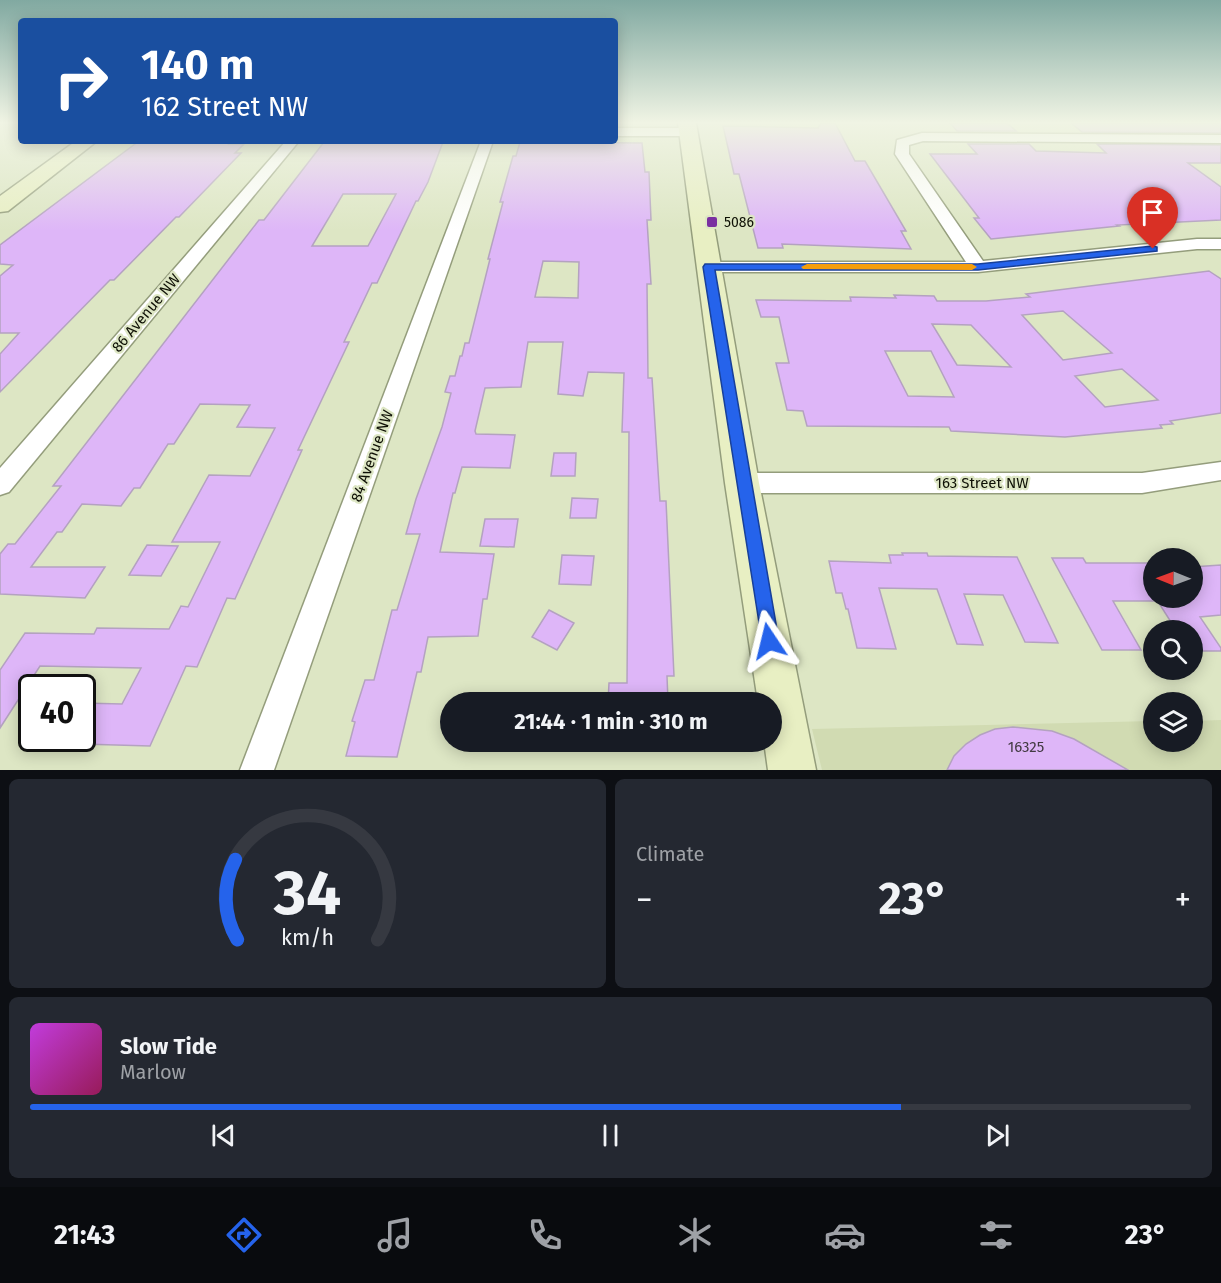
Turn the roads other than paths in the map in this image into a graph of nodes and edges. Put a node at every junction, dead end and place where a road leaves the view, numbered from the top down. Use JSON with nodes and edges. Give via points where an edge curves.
{"nodes":[{"id":1,"x":64,"y":159,"type":"edge"},
{"id":2,"x":277,"y":159,"type":"edge"},
{"id":3,"x":480,"y":159,"type":"edge"},
{"id":4,"x":693,"y":159,"type":"edge"},
{"id":5,"x":905,"y":159,"type":"edge"},
{"id":6,"x":0,"y":206,"type":"edge"},
{"id":7,"x":1221,"y":244,"type":"edge"},
{"id":8,"x":709,"y":267,"type":"junction"},
{"id":9,"x":978,"y":267,"type":"junction"},
{"id":10,"x":1221,"y":471,"type":"edge"},
{"id":11,"x":742,"y":483,"type":"junction"},
{"id":12,"x":0,"y":485,"type":"edge"},
{"id":13,"x":257,"y":770,"type":"edge"},
{"id":14,"x":792,"y":770,"type":"edge"}],
"edges":[{"from":1,"to":6,"type":"street"},
{"from":2,"to":12,"type":"street","name":"86 Avenue NW"},
{"from":3,"to":13,"type":"street","name":"84 Avenue NW"},
{"from":4,"to":8,"type":"street"},
{"from":5,"to":9,"type":"street"},
{"from":7,"to":9,"type":"street"},
{"from":8,"to":9,"type":"street"},
{"from":8,"to":11,"type":"street"},
{"from":10,"to":11,"type":"street","name":"163 Street NW","via":[[1142,483]]},
{"from":11,"to":14,"type":"street"}]}
